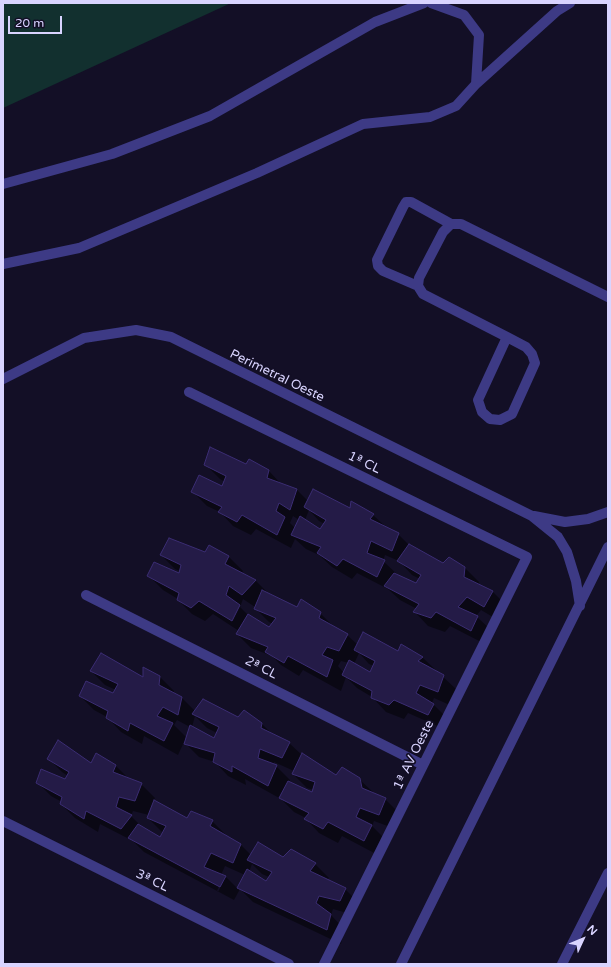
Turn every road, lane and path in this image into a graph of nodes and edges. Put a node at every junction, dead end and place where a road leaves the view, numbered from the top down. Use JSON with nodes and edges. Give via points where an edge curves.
{"nodes":[{"id":1,"x":424,"y":3,"type":"edge"},
{"id":2,"x":431,"y":3,"type":"edge"},
{"id":3,"x":570,"y":3,"type":"edge"},
{"id":4,"x":476,"y":84,"type":"junction"},
{"id":5,"x":3,"y":184,"type":"edge"},
{"id":6,"x":451,"y":224,"type":"junction"},
{"id":7,"x":3,"y":264,"type":"edge"},
{"id":8,"x":418,"y":286,"type":"junction"},
{"id":9,"x":608,"y":297,"type":"edge"},
{"id":10,"x":507,"y":336,"type":"junction"},
{"id":11,"x":3,"y":379,"type":"edge"},
{"id":12,"x":189,"y":392,"type":"dead end"},
{"id":13,"x":608,"y":512,"type":"edge"},
{"id":14,"x":532,"y":516,"type":"junction"},
{"id":15,"x":608,"y":547,"type":"edge"},
{"id":16,"x":526,"y":557,"type":"joint"},
{"id":17,"x":86,"y":595,"type":"dead end"},
{"id":18,"x":580,"y":606,"type":"junction"},
{"id":19,"x":423,"y":765,"type":"junction"},
{"id":20,"x":3,"y":821,"type":"edge"},
{"id":21,"x":608,"y":873,"type":"edge"},
{"id":22,"x":289,"y":964,"type":"edge"},
{"id":23,"x":324,"y":964,"type":"edge"},
{"id":24,"x":401,"y":964,"type":"edge"},
{"id":25,"x":562,"y":964,"type":"edge"}],
"edges":[{"from":1,"to":5,"type":"street","via":[[375,22],[210,116],[112,154]]},
{"from":2,"to":4,"type":"street","via":[[464,15],[479,35]]},
{"from":3,"to":4,"type":"street","via":[[557,11]]},
{"from":4,"to":7,"type":"street","via":[[456,106],[430,117],[363,124],[256,173],[79,248]]},
{"from":6,"to":8,"type":"street","via":[[443,232],[419,278]]},
{"from":6,"to":8,"type":"street","via":[[411,202],[406,202],[403,207],[377,260],[378,266],[383,271]]},
{"from":6,"to":9,"type":"street","via":[[461,224]]},
{"from":8,"to":10,"type":"street","via":[[423,294]]},
{"from":10,"to":10,"type":"street","via":[[526,347],[535,363],[512,414],[500,420],[490,419],[482,412],[478,400]]},
{"from":11,"to":14,"type":"street","name":"Perimetral Oeste","via":[[84,338],[136,330],[171,337]]},
{"from":12,"to":16,"type":"street","name":"1ª CL"},
{"from":13,"to":14,"type":"street","via":[[588,519],[565,522]]},
{"from":14,"to":18,"type":"street","via":[[558,536],[567,552]]},
{"from":15,"to":18,"type":"street"},
{"from":16,"to":19,"type":"street","name":"1ª AV Oeste"},
{"from":17,"to":19,"type":"street","name":"2ª CL"},
{"from":18,"to":24,"type":"street"},
{"from":19,"to":23,"type":"street","name":"1ª AV Oeste"},
{"from":20,"to":22,"type":"street","name":"3ª CL"},
{"from":21,"to":25,"type":"street"}]}
